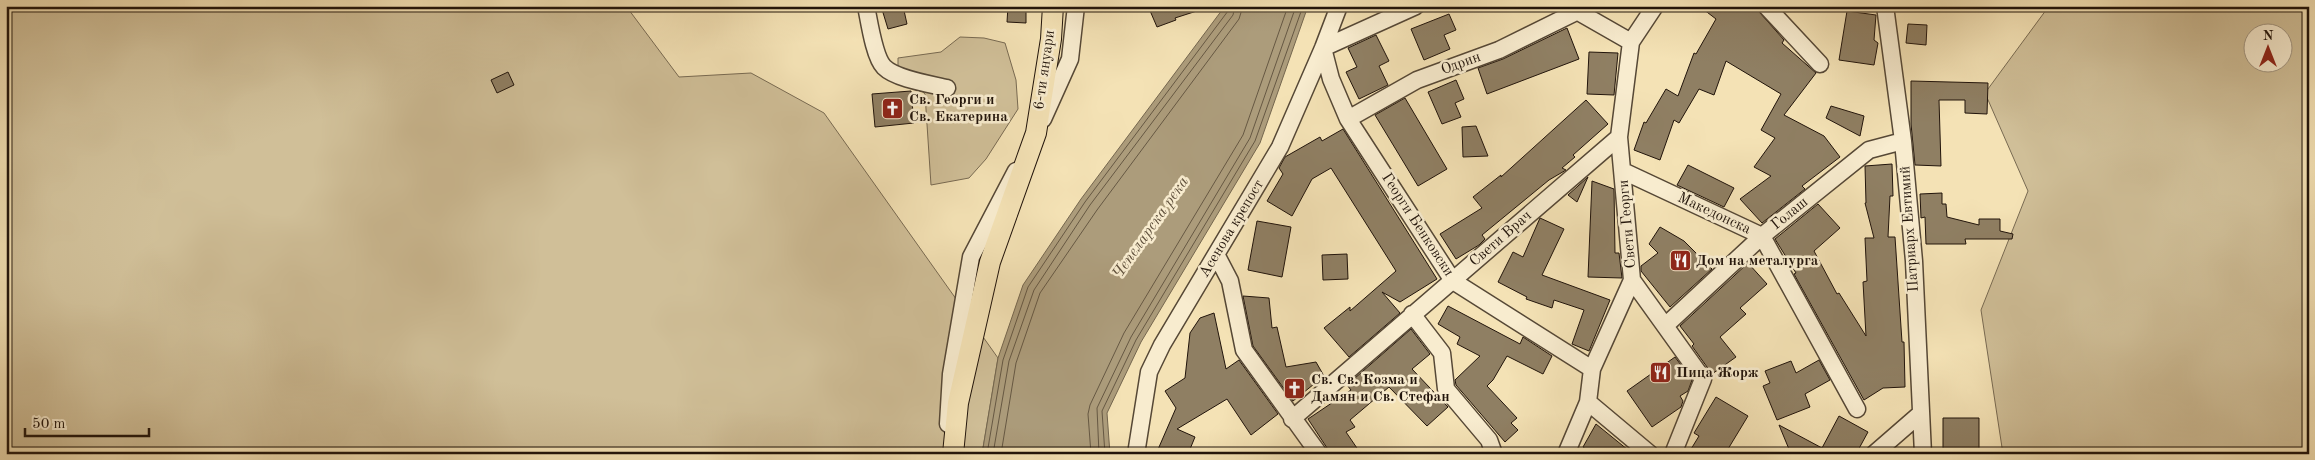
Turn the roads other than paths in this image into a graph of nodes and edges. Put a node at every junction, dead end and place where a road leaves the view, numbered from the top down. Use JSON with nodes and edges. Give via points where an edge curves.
{"nodes":[{"id":1,"x":866,"y":6,"type":"edge"},
{"id":2,"x":1053,"y":6,"type":"edge"},
{"id":3,"x":1076,"y":6,"type":"edge"},
{"id":4,"x":1339,"y":6,"type":"edge"},
{"id":5,"x":1416,"y":6,"type":"edge"},
{"id":6,"x":1654,"y":6,"type":"edge"},
{"id":7,"x":1766,"y":6,"type":"edge"},
{"id":8,"x":1885,"y":6,"type":"edge"},
{"id":9,"x":1572,"y":9,"type":"edge"},
{"id":10,"x":1631,"y":42,"type":"junction"},
{"id":11,"x":1324,"y":48,"type":"junction"},
{"id":12,"x":1820,"y":64,"type":"dead end"},
{"id":13,"x":947,"y":88,"type":"dead end"},
{"id":14,"x":1348,"y":119,"type":"junction"},
{"id":15,"x":1036,"y":134,"type":"junction"},
{"id":16,"x":1619,"y":137,"type":"junction"},
{"id":17,"x":1903,"y":142,"type":"junction"},
{"id":18,"x":1623,"y":171,"type":"junction"},
{"id":19,"x":1762,"y":236,"type":"junction"},
{"id":20,"x":1217,"y":256,"type":"junction"},
{"id":21,"x":1632,"y":280,"type":"junction"},
{"id":22,"x":1453,"y":281,"type":"junction"},
{"id":23,"x":1412,"y":314,"type":"junction"},
{"id":24,"x":1665,"y":326,"type":"junction"},
{"id":25,"x":1592,"y":368,"type":"junction"},
{"id":26,"x":1588,"y":402,"type":"junction"},
{"id":27,"x":1857,"y":409,"type":"dead end"},
{"id":28,"x":1920,"y":414,"type":"junction"},
{"id":29,"x":1292,"y":419,"type":"junction"},
{"id":30,"x":947,"y":454,"type":"edge"},
{"id":31,"x":953,"y":454,"type":"edge"},
{"id":32,"x":1136,"y":454,"type":"edge"},
{"id":33,"x":1318,"y":454,"type":"edge"},
{"id":34,"x":1494,"y":454,"type":"edge"},
{"id":35,"x":1566,"y":454,"type":"edge"},
{"id":36,"x":1650,"y":454,"type":"edge"},
{"id":37,"x":1673,"y":454,"type":"edge"},
{"id":38,"x":1874,"y":454,"type":"edge"},
{"id":39,"x":1923,"y":454,"type":"edge"}],
"edges":[{"from":1,"to":13,"type":"street","via":[[873,41],[884,66],[908,79]]},
{"from":2,"to":15,"type":"main road","name":"6-ти януари"},
{"from":3,"to":15,"type":"street","via":[[1070,59]]},
{"from":4,"to":11,"type":"street","name":"Асенова крепост"},
{"from":5,"to":11,"type":"street"},
{"from":6,"to":10,"type":"street"},
{"from":7,"to":12,"type":"street"},
{"from":8,"to":17,"type":"street","name":"Патриарх Евтимий"},
{"from":9,"to":10,"type":"street"},
{"from":9,"to":14,"type":"street","name":"Одрин","via":[[1499,50],[1418,80]]},
{"from":10,"to":16,"type":"street","name":"Свети Георги"},
{"from":11,"to":14,"type":"street","name":"Георги Бенковски","via":[[1331,79]]},
{"from":11,"to":20,"type":"street","name":"Асенова крепост","via":[[1280,147]]},
{"from":14,"to":22,"type":"street","name":"Георги Бенковски"},
{"from":15,"to":30,"type":"street","via":[[971,257],[951,374]]},
{"from":15,"to":31,"type":"main road","name":"6-ти януари","via":[[990,262],[958,403]]},
{"from":16,"to":18,"type":"street","name":"Свети Георги"},
{"from":16,"to":22,"type":"street","name":"Свети Врач"},
{"from":17,"to":19,"type":"street","name":"Голаш","via":[[1868,150]]},
{"from":17,"to":28,"type":"street","name":"Патриарх Евтимий","via":[[1914,262]]},
{"from":18,"to":19,"type":"street","name":"Македонска"},
{"from":18,"to":21,"type":"street","name":"Свети Георги"},
{"from":19,"to":24,"type":"street","name":"Голаш"},
{"from":19,"to":27,"type":"street","name":"Македонска"},
{"from":20,"to":29,"type":"street","via":[[1230,281],[1244,350]]},
{"from":20,"to":32,"type":"street","name":"Асенова крепост","via":[[1149,372]]},
{"from":21,"to":24,"type":"street"},
{"from":21,"to":25,"type":"street","name":"Свети Георги"},
{"from":22,"to":23,"type":"street","name":"Свети Врач"},
{"from":22,"to":25,"type":"street","name":"Георги Бенковски"},
{"from":23,"to":29,"type":"street","name":"Свети Врач"},
{"from":23,"to":34,"type":"street","via":[[1442,353],[1446,390],[1489,440]]},
{"from":24,"to":37,"type":"street","via":[[1703,379]]},
{"from":25,"to":26,"type":"street","name":"Свети Георги"},
{"from":26,"to":35,"type":"street","name":"Свети Георги"},
{"from":26,"to":36,"type":"street"},
{"from":28,"to":38,"type":"street"},
{"from":28,"to":39,"type":"street","name":"Патриарх Евтимий"},
{"from":29,"to":33,"type":"street"}]}
